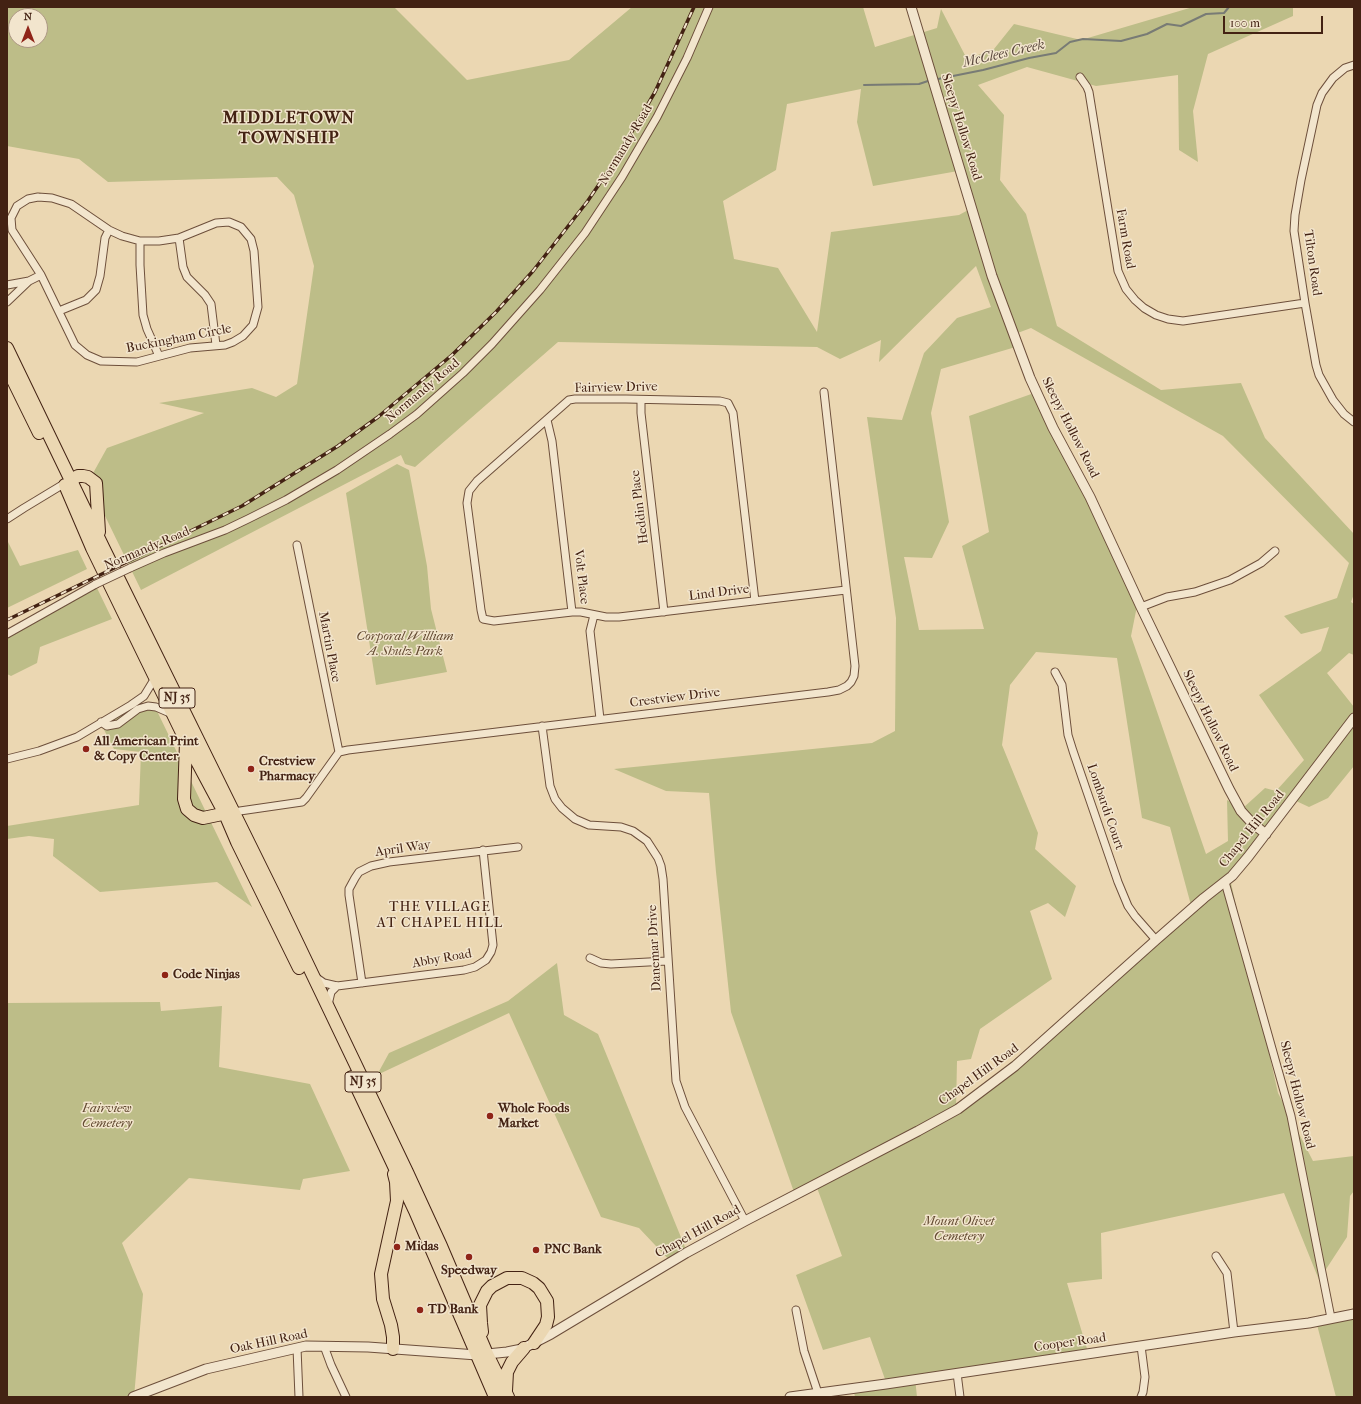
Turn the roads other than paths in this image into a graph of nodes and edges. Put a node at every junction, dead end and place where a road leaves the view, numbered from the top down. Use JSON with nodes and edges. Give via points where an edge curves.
{"nodes":[{"id":1,"x":709,"y":7,"type":"edge"},
{"id":2,"x":912,"y":7,"type":"edge"},
{"id":3,"x":1354,"y":65,"type":"edge"},
{"id":4,"x":1080,"y":77,"type":"dead end"},
{"id":5,"x":7,"y":207,"type":"edge"},
{"id":6,"x":14,"y":211,"type":"junction"},
{"id":7,"x":109,"y":230,"type":"junction"},
{"id":8,"x":179,"y":238,"type":"junction"},
{"id":9,"x":140,"y":241,"type":"junction"},
{"id":10,"x":41,"y":275,"type":"junction"},
{"id":11,"x":29,"y":281,"type":"junction"},
{"id":12,"x":7,"y":285,"type":"edge"},
{"id":13,"x":7,"y":302,"type":"edge"},
{"id":14,"x":1305,"y":303,"type":"junction"},
{"id":15,"x":60,"y":311,"type":"junction"},
{"id":16,"x":7,"y":342,"type":"edge"},
{"id":17,"x":216,"y":345,"type":"junction"},
{"id":18,"x":159,"y":356,"type":"junction"},
{"id":19,"x":9,"y":358,"type":"edge"},
{"id":20,"x":824,"y":392,"type":"dead end"},
{"id":21,"x":641,"y":400,"type":"junction"},
{"id":22,"x":547,"y":420,"type":"junction"},
{"id":23,"x":1354,"y":422,"type":"edge"},
{"id":24,"x":68,"y":482,"type":"junction"},
{"id":25,"x":7,"y":519,"type":"edge"},
{"id":26,"x":297,"y":545,"type":"dead end"},
{"id":27,"x":103,"y":547,"type":"junction"},
{"id":28,"x":1275,"y":551,"type":"dead end"},
{"id":29,"x":846,"y":590,"type":"junction"},
{"id":30,"x":755,"y":601,"type":"junction"},
{"id":31,"x":1141,"y":607,"type":"junction"},
{"id":32,"x":572,"y":612,"type":"junction"},
{"id":33,"x":664,"y":612,"type":"junction"},
{"id":34,"x":594,"y":615,"type":"junction"},
{"id":35,"x":7,"y":634,"type":"edge"},
{"id":36,"x":1055,"y":672,"type":"dead end"},
{"id":37,"x":155,"y":678,"type":"junction"},
{"id":38,"x":172,"y":714,"type":"junction"},
{"id":39,"x":1354,"y":718,"type":"edge"},
{"id":40,"x":600,"y":719,"type":"junction"},
{"id":41,"x":101,"y":722,"type":"junction"},
{"id":42,"x":542,"y":726,"type":"junction"},
{"id":43,"x":186,"y":741,"type":"junction"},
{"id":44,"x":339,"y":752,"type":"junction"},
{"id":45,"x":7,"y":758,"type":"edge"},
{"id":46,"x":229,"y":813,"type":"junction"},
{"id":47,"x":1266,"y":834,"type":"junction"},
{"id":48,"x":518,"y":847,"type":"dead end"},
{"id":49,"x":483,"y":850,"type":"junction"},
{"id":50,"x":1225,"y":882,"type":"junction"},
{"id":51,"x":1156,"y":940,"type":"junction"},
{"id":52,"x":590,"y":958,"type":"dead end"},
{"id":53,"x":667,"y":961,"type":"junction"},
{"id":54,"x":311,"y":973,"type":"junction"},
{"id":55,"x":362,"y":983,"type":"junction"},
{"id":56,"x":337,"y":986,"type":"junction"},
{"id":57,"x":328,"y":1009,"type":"junction"},
{"id":58,"x":388,"y":1152,"type":"junction"},
{"id":59,"x":744,"y":1221,"type":"junction"},
{"id":60,"x":1216,"y":1256,"type":"dead end"},
{"id":61,"x":796,"y":1310,"type":"dead end"},
{"id":62,"x":1354,"y":1314,"type":"edge"},
{"id":63,"x":1331,"y":1318,"type":"junction"},
{"id":64,"x":1234,"y":1332,"type":"junction"},
{"id":65,"x":324,"y":1346,"type":"junction"},
{"id":66,"x":529,"y":1346,"type":"junction"},
{"id":67,"x":1141,"y":1346,"type":"junction"},
{"id":68,"x":297,"y":1348,"type":"junction"},
{"id":69,"x":393,"y":1349,"type":"junction"},
{"id":70,"x":482,"y":1354,"type":"junction"},
{"id":71,"x":957,"y":1373,"type":"junction"},
{"id":72,"x":818,"y":1393,"type":"junction"},
{"id":73,"x":503,"y":1396,"type":"edge"},
{"id":74,"x":136,"y":1397,"type":"edge"},
{"id":75,"x":299,"y":1397,"type":"edge"},
{"id":76,"x":346,"y":1397,"type":"edge"},
{"id":77,"x":790,"y":1397,"type":"edge"},
{"id":78,"x":960,"y":1397,"type":"edge"},
{"id":79,"x":1141,"y":1397,"type":"edge"}],
"edges":[{"from":1,"to":35,"type":"street","name":"Normandy Road","bridge":true,"via":[[657,117],[610,196],[585,233],[540,290],[463,373],[390,434],[286,500],[225,530],[164,553],[96,584]]},
{"from":2,"to":31,"type":"street","name":"Sleepy Hollow Road","via":[[992,276],[1030,378],[1053,428],[1090,496]]},
{"from":3,"to":14,"type":"street","name":"Tilton Road","via":[[1333,78],[1322,93],[1308,142],[1294,230]]},
{"from":4,"to":14,"type":"street","name":"Farm Road","via":[[1089,92],[1118,271],[1131,296],[1156,315],[1183,320]]},
{"from":5,"to":6,"type":"street"},
{"from":6,"to":7,"type":"street","name":"Buckingham Circle","via":[[28,199],[52,198],[78,208]]},
{"from":6,"to":10,"type":"street","name":"Buckingham Circle","via":[[11,218],[12,230]]},
{"from":7,"to":9,"type":"street","name":"Buckingham Circle"},
{"from":7,"to":15,"type":"street","via":[[105,238],[96,290],[86,300]]},
{"from":8,"to":9,"type":"street","name":"Buckingham Circle"},
{"from":8,"to":17,"type":"street","via":[[187,278],[211,304]]},
{"from":8,"to":17,"type":"street","name":"Buckingham Circle","via":[[223,222],[241,227],[251,239],[258,303],[256,319],[239,339]]},
{"from":9,"to":18,"type":"street","via":[[144,322]]},
{"from":10,"to":11,"type":"street"},
{"from":10,"to":15,"type":"street","name":"Buckingham Circle"},
{"from":11,"to":12,"type":"street"},
{"from":11,"to":13,"type":"street"},
{"from":14,"to":23,"type":"street","name":"Tilton Road","via":[[1319,375],[1333,400]]},
{"from":15,"to":18,"type":"street","name":"Buckingham Circle","via":[[75,345],[95,360],[128,362]]},
{"from":16,"to":19,"type":"street"},
{"from":17,"to":18,"type":"street","name":"Buckingham Circle"},
{"from":19,"to":24,"type":"highway","number":"NJ 35"},
{"from":20,"to":29,"type":"street","name":"Crestview Drive"},
{"from":21,"to":22,"type":"street","name":"Fairview Drive","via":[[574,399],[564,404]]},
{"from":21,"to":30,"type":"street","name":"Fairview Drive","via":[[728,403],[733,413]]},
{"from":21,"to":33,"type":"street","name":"Heddin Place"},
{"from":22,"to":32,"type":"street","name":"Volt Place","via":[[552,441]]},
{"from":22,"to":32,"type":"street","name":"Fairview Drive","via":[[477,481],[468,491],[467,503],[483,619],[494,622]]},
{"from":24,"to":25,"type":"street"},
{"from":24,"to":27,"type":"highway","number":"NJ 35"},
{"from":24,"to":27,"type":"highway","via":[[83,476],[96,483],[98,522]]},
{"from":24,"to":37,"type":"highway","number":"NJ 35","via":[[92,548]]},
{"from":26,"to":44,"type":"street","name":"Martin Place"},
{"from":27,"to":46,"type":"highway","number":"NJ 35"},
{"from":28,"to":31,"type":"street","via":[[1261,564],[1230,580],[1195,592],[1167,597]]},
{"from":29,"to":30,"type":"street","name":"Lind Drive"},
{"from":29,"to":40,"type":"street","name":"Crestview Drive","via":[[855,671],[851,682],[844,688]]},
{"from":30,"to":33,"type":"street","name":"Lind Drive"},
{"from":31,"to":47,"type":"street","name":"Sleepy Hollow Road","via":[[1232,796],[1252,823]]},
{"from":32,"to":34,"type":"street","name":"Volt Place"},
{"from":33,"to":34,"type":"street","name":"Lind Drive","via":[[619,617]]},
{"from":34,"to":40,"type":"street","name":"Volt Place","via":[[590,631]]},
{"from":36,"to":51,"type":"street","name":"Lombardi Court","via":[[1062,685],[1072,751],[1118,882],[1135,916]]},
{"from":37,"to":38,"type":"highway","number":"NJ 35"},
{"from":37,"to":41,"type":"street","via":[[144,696]]},
{"from":38,"to":41,"type":"street","via":[[148,706],[138,709],[118,724],[107,726]]},
{"from":38,"to":43,"type":"highway","number":"NJ 35"},
{"from":39,"to":47,"type":"street","name":"Chapel Hill Road"},
{"from":40,"to":42,"type":"street","name":"Crestview Drive"},
{"from":41,"to":45,"type":"street","via":[[78,737],[39,751]]},
{"from":42,"to":44,"type":"street","name":"Crestview Drive"},
{"from":42,"to":53,"type":"street","name":"Danemar Drive","via":[[550,786],[562,808],[574,819],[589,825],[621,827],[633,831],[647,841],[655,851],[661,866]]},
{"from":43,"to":46,"type":"highway","number":"NJ 35"},
{"from":43,"to":46,"type":"highway","via":[[184,799],[187,809],[203,818]]},
{"from":44,"to":46,"type":"street","via":[[302,802]]},
{"from":46,"to":54,"type":"highway","number":"NJ 35"},
{"from":46,"to":58,"type":"highway","number":"NJ 35","via":[[237,842]]},
{"from":47,"to":50,"type":"street","name":"Chapel Hill Road"},
{"from":48,"to":49,"type":"street","name":"April Way"},
{"from":49,"to":55,"type":"street","name":"Abby Road","via":[[493,945],[486,960],[464,970]]},
{"from":49,"to":55,"type":"street","name":"April Way","via":[[389,862],[371,866],[360,872],[349,889],[349,895]]},
{"from":50,"to":51,"type":"street","name":"Chapel Hill Road"},
{"from":50,"to":63,"type":"street","name":"Sleepy Hollow Road","via":[[1291,1116]]},
{"from":51,"to":59,"type":"street","name":"Chapel Hill Road","via":[[1015,1066],[958,1109]]},
{"from":52,"to":53,"type":"street","via":[[611,964]]},
{"from":53,"to":59,"type":"street","name":"Danemar Drive","via":[[674,1070],[678,1088],[685,1107]]},
{"from":54,"to":56,"type":"street","name":"Abby Road","via":[[324,983]]},
{"from":54,"to":57,"type":"highway","number":"NJ 35"},
{"from":55,"to":56,"type":"street","name":"Abby Road"},
{"from":56,"to":57,"type":"street","via":[[331,992]]},
{"from":57,"to":70,"type":"highway","number":"NJ 35","via":[[425,1212]]},
{"from":58,"to":69,"type":"highway","via":[[396,1182],[397,1201],[383,1260],[381,1289],[391,1325]]},
{"from":58,"to":70,"type":"highway","number":"NJ 35"},
{"from":59,"to":66,"type":"street","name":"Chapel Hill Road"},
{"from":60,"to":64,"type":"street","via":[[1227,1273]]},
{"from":61,"to":72,"type":"street","via":[[804,1351]]},
{"from":62,"to":63,"type":"street","name":"Cooper Road"},
{"from":63,"to":64,"type":"street","name":"Cooper Road"},
{"from":64,"to":67,"type":"street","name":"Cooper Road"},
{"from":65,"to":68,"type":"street","name":"Oak Hill Road"},
{"from":65,"to":69,"type":"street","name":"Oak Hill Road"},
{"from":65,"to":76,"type":"street"},
{"from":66,"to":70,"type":"street","name":"Chapel Hill Road","via":[[507,1352]]},
{"from":66,"to":70,"type":"highway","via":[[546,1325],[549,1309],[546,1297],[528,1280],[507,1278],[487,1291],[480,1305]]},
{"from":66,"to":73,"type":"highway","via":[[512,1362],[507,1372]]},
{"from":67,"to":71,"type":"street","name":"Cooper Road"},
{"from":67,"to":79,"type":"street","via":[[1145,1376]]},
{"from":68,"to":74,"type":"street","name":"Oak Hill Road","via":[[206,1369]]},
{"from":68,"to":75,"type":"street"},
{"from":69,"to":70,"type":"street","name":"Oak Hill Road"},
{"from":70,"to":73,"type":"highway","number":"NJ 35"},
{"from":71,"to":72,"type":"street","name":"Cooper Road"},
{"from":71,"to":78,"type":"street"},
{"from":72,"to":77,"type":"street","name":"Cooper Road"}]}
